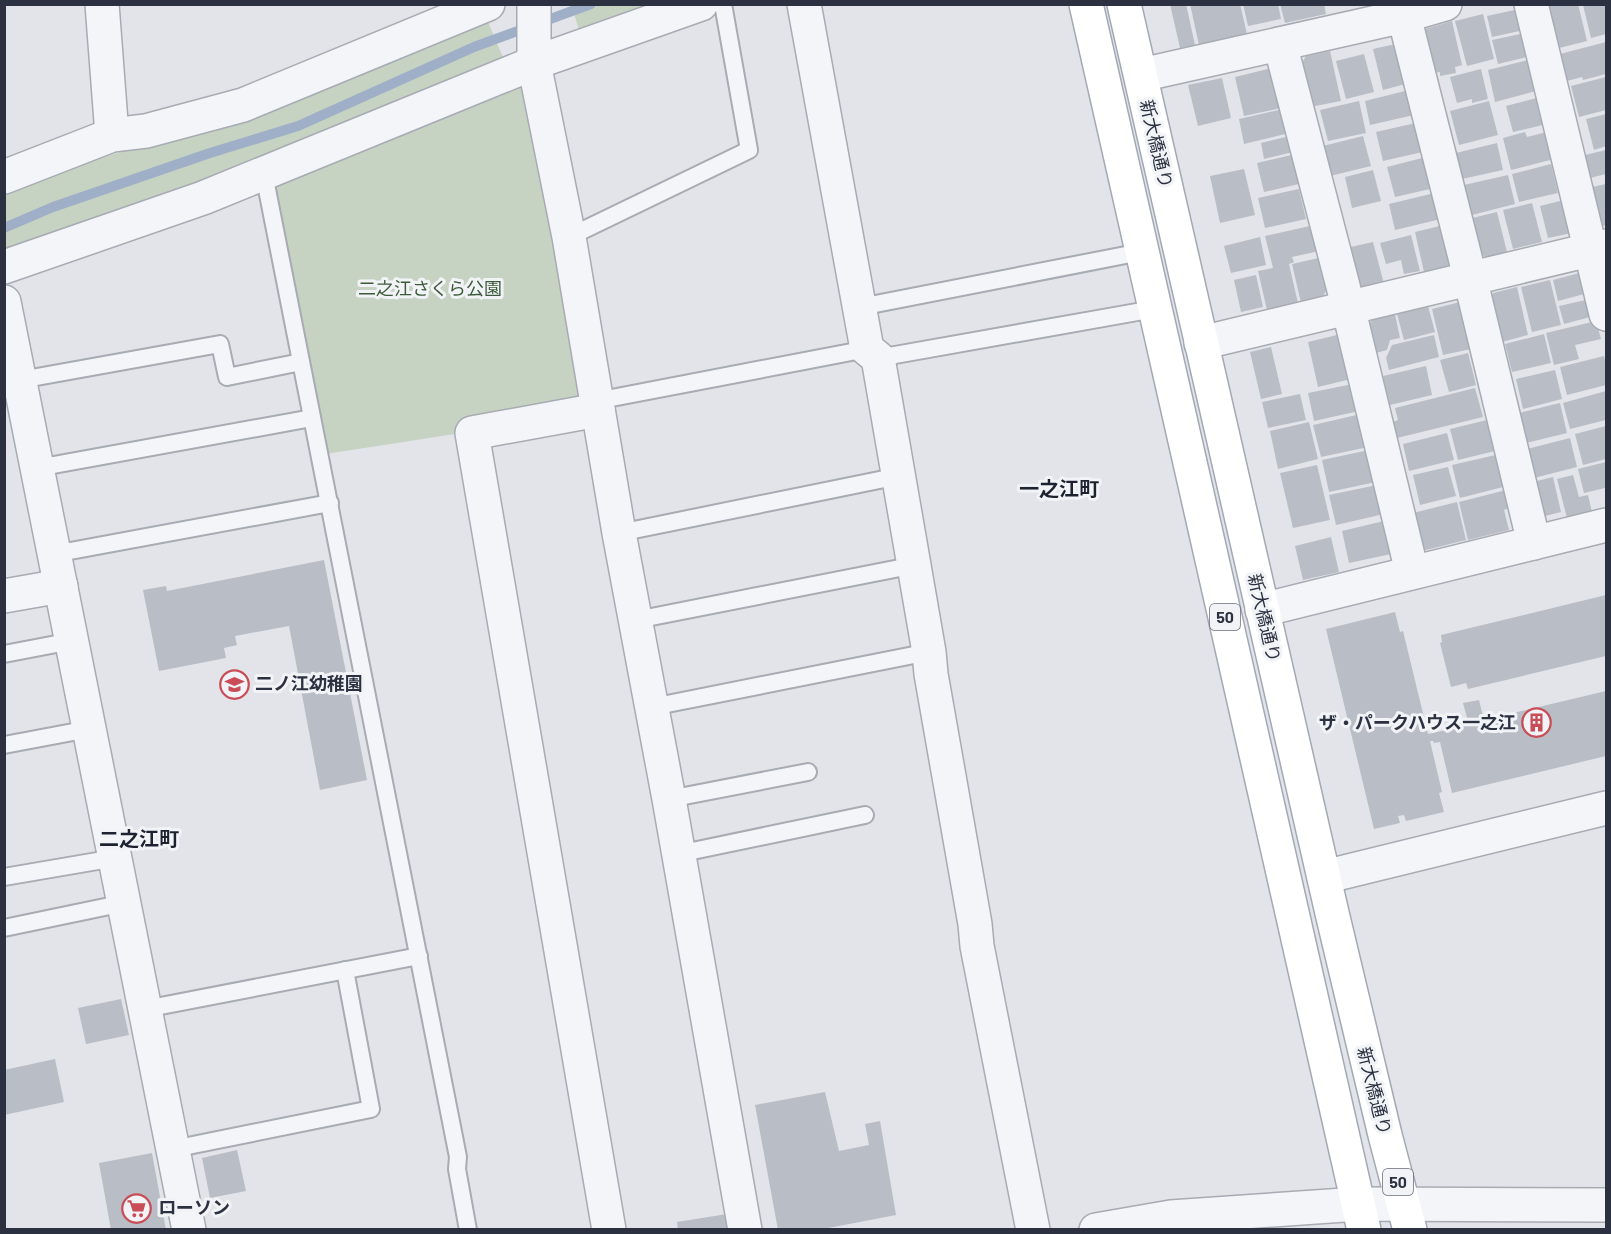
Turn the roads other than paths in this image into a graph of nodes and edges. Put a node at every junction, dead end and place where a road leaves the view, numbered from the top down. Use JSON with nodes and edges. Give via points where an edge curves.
{"nodes":[{"id":1,"x":102,"y":4,"type":"edge"},
{"id":2,"x":488,"y":4,"type":"edge"},
{"id":3,"x":534,"y":4,"type":"edge"},
{"id":4,"x":701,"y":4,"type":"edge"},
{"id":5,"x":723,"y":4,"type":"edge"},
{"id":6,"x":804,"y":4,"type":"edge"},
{"id":7,"x":1086,"y":4,"type":"edge"},
{"id":8,"x":1124,"y":4,"type":"edge"},
{"id":9,"x":1445,"y":4,"type":"edge"},
{"id":10,"x":1531,"y":4,"type":"edge"},
{"id":11,"x":1404,"y":16,"type":"junction"},
{"id":12,"x":1280,"y":44,"type":"junction"},
{"id":13,"x":534,"y":63,"type":"junction"},
{"id":14,"x":1141,"y":75,"type":"junction"},
{"id":15,"x":112,"y":135,"type":"junction"},
{"id":16,"x":264,"y":174,"type":"junction"},
{"id":17,"x":4,"y":177,"type":"edge"},
{"id":18,"x":569,"y":237,"type":"junction"},
{"id":19,"x":1599,"y":248,"type":"edge"},
{"id":20,"x":1141,"y":252,"type":"junction"},
{"id":21,"x":4,"y":267,"type":"edge"},
{"id":22,"x":1469,"y":279,"type":"junction"},
{"id":23,"x":4,"y":302,"type":"edge"},
{"id":24,"x":860,"y":307,"type":"junction"},
{"id":25,"x":1347,"y":308,"type":"junction"},
{"id":26,"x":1154,"y":309,"type":"junction"},
{"id":27,"x":1606,"y":314,"type":"edge"},
{"id":28,"x":1201,"y":343,"type":"junction"},
{"id":29,"x":872,"y":354,"type":"junction"},
{"id":30,"x":301,"y":362,"type":"junction"},
{"id":31,"x":20,"y":380,"type":"junction"},
{"id":32,"x":597,"y":405,"type":"junction"},
{"id":33,"x":312,"y":418,"type":"junction"},
{"id":34,"x":37,"y":468,"type":"junction"},
{"id":35,"x":899,"y":476,"type":"junction"},
{"id":36,"x":330,"y":502,"type":"junction"},
{"id":37,"x":1606,"y":525,"type":"edge"},
{"id":38,"x":619,"y":533,"type":"junction"},
{"id":39,"x":1534,"y":543,"type":"junction"},
{"id":40,"x":54,"y":554,"type":"junction"},
{"id":41,"x":915,"y":565,"type":"junction"},
{"id":42,"x":1412,"y":572,"type":"junction"},
{"id":43,"x":61,"y":586,"type":"junction"},
{"id":44,"x":4,"y":596,"type":"edge"},
{"id":45,"x":1262,"y":610,"type":"junction"},
{"id":46,"x":636,"y":620,"type":"junction"},
{"id":47,"x":72,"y":641,"type":"junction"},
{"id":48,"x":929,"y":652,"type":"junction"},
{"id":49,"x":4,"y":654,"type":"edge"},
{"id":50,"x":652,"y":708,"type":"junction"},
{"id":51,"x":90,"y":729,"type":"junction"},
{"id":52,"x":4,"y":745,"type":"edge"},
{"id":53,"x":808,"y":771,"type":"dead end"},
{"id":54,"x":669,"y":799,"type":"junction"},
{"id":55,"x":1606,"y":808,"type":"edge"},
{"id":56,"x":865,"y":815,"type":"dead end"},
{"id":57,"x":678,"y":854,"type":"junction"},
{"id":58,"x":115,"y":858,"type":"junction"},
{"id":59,"x":1324,"y":877,"type":"junction"},
{"id":60,"x":4,"y":878,"type":"edge"},
{"id":61,"x":124,"y":903,"type":"junction"},
{"id":62,"x":4,"y":928,"type":"edge"},
{"id":63,"x":419,"y":956,"type":"junction"},
{"id":64,"x":345,"y":970,"type":"junction"},
{"id":65,"x":145,"y":1009,"type":"junction"},
{"id":66,"x":173,"y":1149,"type":"junction"},
{"id":67,"x":1606,"y":1205,"type":"edge"},
{"id":68,"x":1361,"y":1217,"type":"edge"},
{"id":69,"x":1407,"y":1217,"type":"edge"},
{"id":70,"x":1175,"y":1223,"type":"edge"},
{"id":71,"x":189,"y":1230,"type":"edge"},
{"id":72,"x":468,"y":1230,"type":"edge"},
{"id":73,"x":609,"y":1230,"type":"edge"},
{"id":74,"x":745,"y":1230,"type":"edge"},
{"id":75,"x":1033,"y":1230,"type":"edge"},
{"id":76,"x":1096,"y":1230,"type":"edge"}],
"edges":[{"from":1,"to":15,"type":"street"},
{"from":2,"to":15,"type":"street","via":[[243,105],[146,131]]},
{"from":3,"to":13,"type":"street"},
{"from":4,"to":13,"type":"street"},
{"from":5,"to":18,"type":"lane","via":[[749,150]]},
{"from":6,"to":24,"type":"street"},
{"from":7,"to":20,"type":"main road","number":"50"},
{"from":8,"to":14,"type":"main road","name":"新大橋通り","number":"50"},
{"from":9,"to":11,"type":"street"},
{"from":10,"to":19,"type":"street"},
{"from":11,"to":12,"type":"street"},
{"from":11,"to":22,"type":"street"},
{"from":12,"to":14,"type":"street"},
{"from":12,"to":25,"type":"street"},
{"from":13,"to":16,"type":"street"},
{"from":13,"to":18,"type":"street"},
{"from":14,"to":28,"type":"main road","name":"新大橋通り","number":"50"},
{"from":15,"to":17,"type":"street"},
{"from":16,"to":21,"type":"street"},
{"from":16,"to":30,"type":"lane"},
{"from":18,"to":32,"type":"street"},
{"from":19,"to":22,"type":"street"},
{"from":19,"to":27,"type":"street"},
{"from":20,"to":24,"type":"lane"},
{"from":20,"to":26,"type":"main road","number":"50"},
{"from":22,"to":25,"type":"street"},
{"from":22,"to":39,"type":"street"},
{"from":23,"to":31,"type":"street"},
{"from":24,"to":29,"type":"street"},
{"from":25,"to":28,"type":"street"},
{"from":25,"to":42,"type":"street"},
{"from":26,"to":29,"type":"lane"},
{"from":26,"to":68,"type":"main road","number":"50"},
{"from":28,"to":45,"type":"main road","name":"新大橋通り","number":"50"},
{"from":29,"to":32,"type":"lane"},
{"from":29,"to":35,"type":"street"},
{"from":30,"to":31,"type":"lane","via":[[227,377],[220,344]]},
{"from":30,"to":33,"type":"lane"},
{"from":31,"to":34,"type":"street"},
{"from":32,"to":38,"type":"street"},
{"from":32,"to":73,"type":"street","via":[[472,433]]},
{"from":33,"to":34,"type":"lane"},
{"from":33,"to":36,"type":"lane"},
{"from":34,"to":40,"type":"street"},
{"from":35,"to":38,"type":"lane"},
{"from":35,"to":41,"type":"street"},
{"from":36,"to":40,"type":"lane"},
{"from":36,"to":63,"type":"lane"},
{"from":37,"to":39,"type":"street"},
{"from":38,"to":46,"type":"street"},
{"from":39,"to":42,"type":"street"},
{"from":40,"to":43,"type":"street"},
{"from":41,"to":46,"type":"lane"},
{"from":41,"to":48,"type":"street"},
{"from":42,"to":45,"type":"street"},
{"from":43,"to":44,"type":"street"},
{"from":43,"to":47,"type":"street"},
{"from":45,"to":59,"type":"main road","name":"新大橋通り","number":"50"},
{"from":46,"to":50,"type":"street"},
{"from":47,"to":49,"type":"lane"},
{"from":47,"to":51,"type":"street"},
{"from":48,"to":50,"type":"lane"},
{"from":48,"to":75,"type":"street","via":[[977,946]]},
{"from":50,"to":54,"type":"street"},
{"from":51,"to":52,"type":"lane"},
{"from":51,"to":58,"type":"street"},
{"from":53,"to":54,"type":"lane"},
{"from":54,"to":57,"type":"street"},
{"from":55,"to":59,"type":"street"},
{"from":56,"to":57,"type":"lane"},
{"from":57,"to":74,"type":"street"},
{"from":58,"to":60,"type":"lane"},
{"from":58,"to":61,"type":"street"},
{"from":59,"to":69,"type":"main road","name":"新大橋通り","number":"50"},
{"from":61,"to":62,"type":"lane"},
{"from":61,"to":65,"type":"street"},
{"from":63,"to":64,"type":"lane"},
{"from":63,"to":72,"type":"lane","via":[[458,1157]]},
{"from":64,"to":65,"type":"lane"},
{"from":64,"to":66,"type":"lane","via":[[371,1109]]},
{"from":65,"to":66,"type":"street"},
{"from":66,"to":71,"type":"street"},
{"from":67,"to":69,"type":"street"},
{"from":68,"to":69,"type":"street"},
{"from":68,"to":70,"type":"street"},
{"from":70,"to":76,"type":"street"}]}
